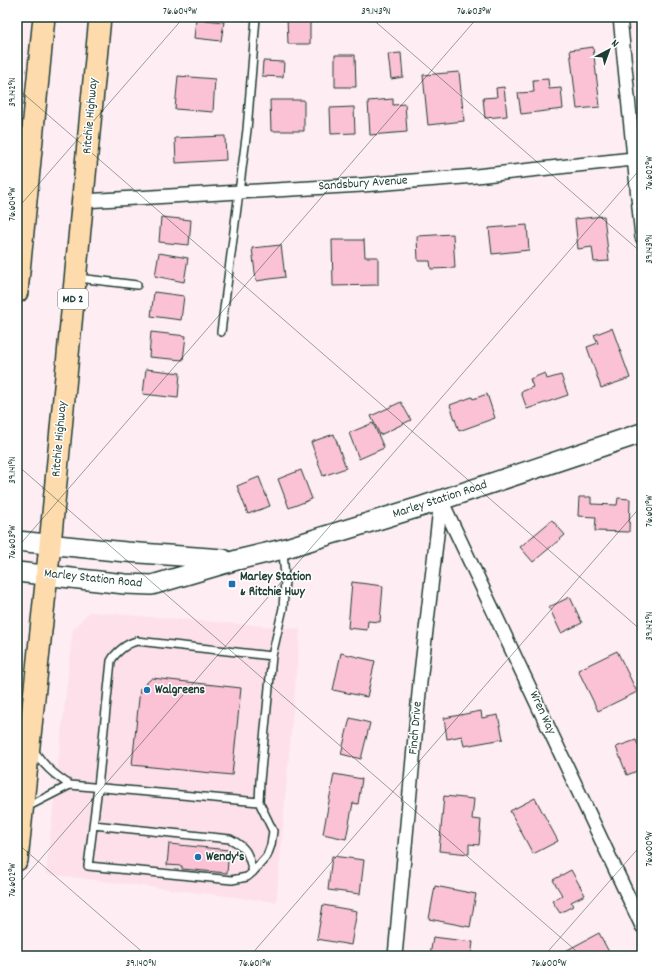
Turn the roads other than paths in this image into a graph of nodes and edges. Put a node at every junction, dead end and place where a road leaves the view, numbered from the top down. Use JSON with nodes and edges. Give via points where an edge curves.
{"nodes":[{"id":1,"x":44,"y":17,"type":"edge"},
{"id":2,"x":100,"y":17,"type":"edge"},
{"id":3,"x":256,"y":17,"type":"edge"},
{"id":4,"x":620,"y":17,"type":"edge"},
{"id":5,"x":638,"y":158,"type":"edge"},
{"id":6,"x":239,"y":192,"type":"junction"},
{"id":7,"x":83,"y":201,"type":"junction"},
{"id":8,"x":642,"y":236,"type":"edge"},
{"id":9,"x":76,"y":278,"type":"junction"},
{"id":10,"x":137,"y":285,"type":"dead end"},
{"id":11,"x":17,"y":292,"type":"edge"},
{"id":12,"x":221,"y":332,"type":"dead end"},
{"id":13,"x":642,"y":433,"type":"edge"},
{"id":14,"x":441,"y":500,"type":"junction"},
{"id":15,"x":17,"y":541,"type":"edge"},
{"id":16,"x":50,"y":545,"type":"junction"},
{"id":17,"x":283,"y":549,"type":"junction"},
{"id":18,"x":237,"y":560,"type":"junction"},
{"id":19,"x":17,"y":572,"type":"edge"},
{"id":20,"x":46,"y":575,"type":"junction"},
{"id":21,"x":272,"y":656,"type":"junction"},
{"id":22,"x":29,"y":742,"type":"junction"},
{"id":23,"x":70,"y":785,"type":"junction"},
{"id":24,"x":98,"y":787,"type":"junction"},
{"id":25,"x":259,"y":802,"type":"junction"},
{"id":26,"x":22,"y":810,"type":"junction"},
{"id":27,"x":94,"y":825,"type":"junction"},
{"id":28,"x":17,"y":860,"type":"edge"},
{"id":29,"x":253,"y":872,"type":"junction"},
{"id":30,"x":642,"y":926,"type":"edge"},
{"id":31,"x":395,"y":956,"type":"edge"}],
"edges":[{"from":1,"to":11,"type":"main road"},
{"from":2,"to":7,"type":"main road","name":"Ritchie Highway","number":"MD 2"},
{"from":3,"to":6,"type":"lane"},
{"from":4,"to":5,"type":"street"},
{"from":5,"to":6,"type":"street","name":"Sandsbury Avenue","via":[[476,176]]},
{"from":5,"to":8,"type":"street"},
{"from":6,"to":7,"type":"street","name":"Sandsbury Avenue"},
{"from":6,"to":12,"type":"lane"},
{"from":7,"to":9,"type":"main road","name":"Ritchie Highway","number":"MD 2"},
{"from":9,"to":10,"type":"lane"},
{"from":9,"to":16,"type":"main road","name":"Ritchie Highway","number":"MD 2"},
{"from":13,"to":14,"type":"main road","name":"Marley Station Road"},
{"from":14,"to":17,"type":"main road","name":"Marley Station Road"},
{"from":14,"to":30,"type":"street","name":"Wren Way"},
{"from":14,"to":31,"type":"street","name":"Finch Drive","via":[[420,682]]},
{"from":15,"to":16,"type":"main road","name":"Marley Station Road"},
{"from":16,"to":18,"type":"main road","name":"Marley Station Road"},
{"from":16,"to":20,"type":"main road","name":"Ritchie Highway","number":"MD 2"},
{"from":17,"to":18,"type":"main road","name":"Marley Station Road"},
{"from":17,"to":21,"type":"lane","via":[[283,608]]},
{"from":18,"to":20,"type":"main road","name":"Marley Station Road","via":[[152,585]]},
{"from":19,"to":20,"type":"main road","name":"Marley Station Road"},
{"from":20,"to":22,"type":"main road","name":"Ritchie Highway","number":"MD 2"},
{"from":21,"to":24,"type":"lane","via":[[137,641],[113,656],[110,661]]},
{"from":21,"to":25,"type":"lane"},
{"from":22,"to":23,"type":"lane","via":[[44,765]]},
{"from":22,"to":26,"type":"main road","name":"Ritchie Highway","number":"MD 2"},
{"from":23,"to":24,"type":"lane"},
{"from":23,"to":26,"type":"lane"},
{"from":24,"to":25,"type":"lane"},
{"from":24,"to":27,"type":"lane"},
{"from":25,"to":29,"type":"lane","via":[[273,831],[267,856]]},
{"from":26,"to":28,"type":"main road","name":"Ritchie Highway","number":"MD 2"},
{"from":27,"to":29,"type":"lane","via":[[230,839],[248,852]]},
{"from":27,"to":29,"type":"lane","via":[[88,866],[232,880],[247,877]]}]}
